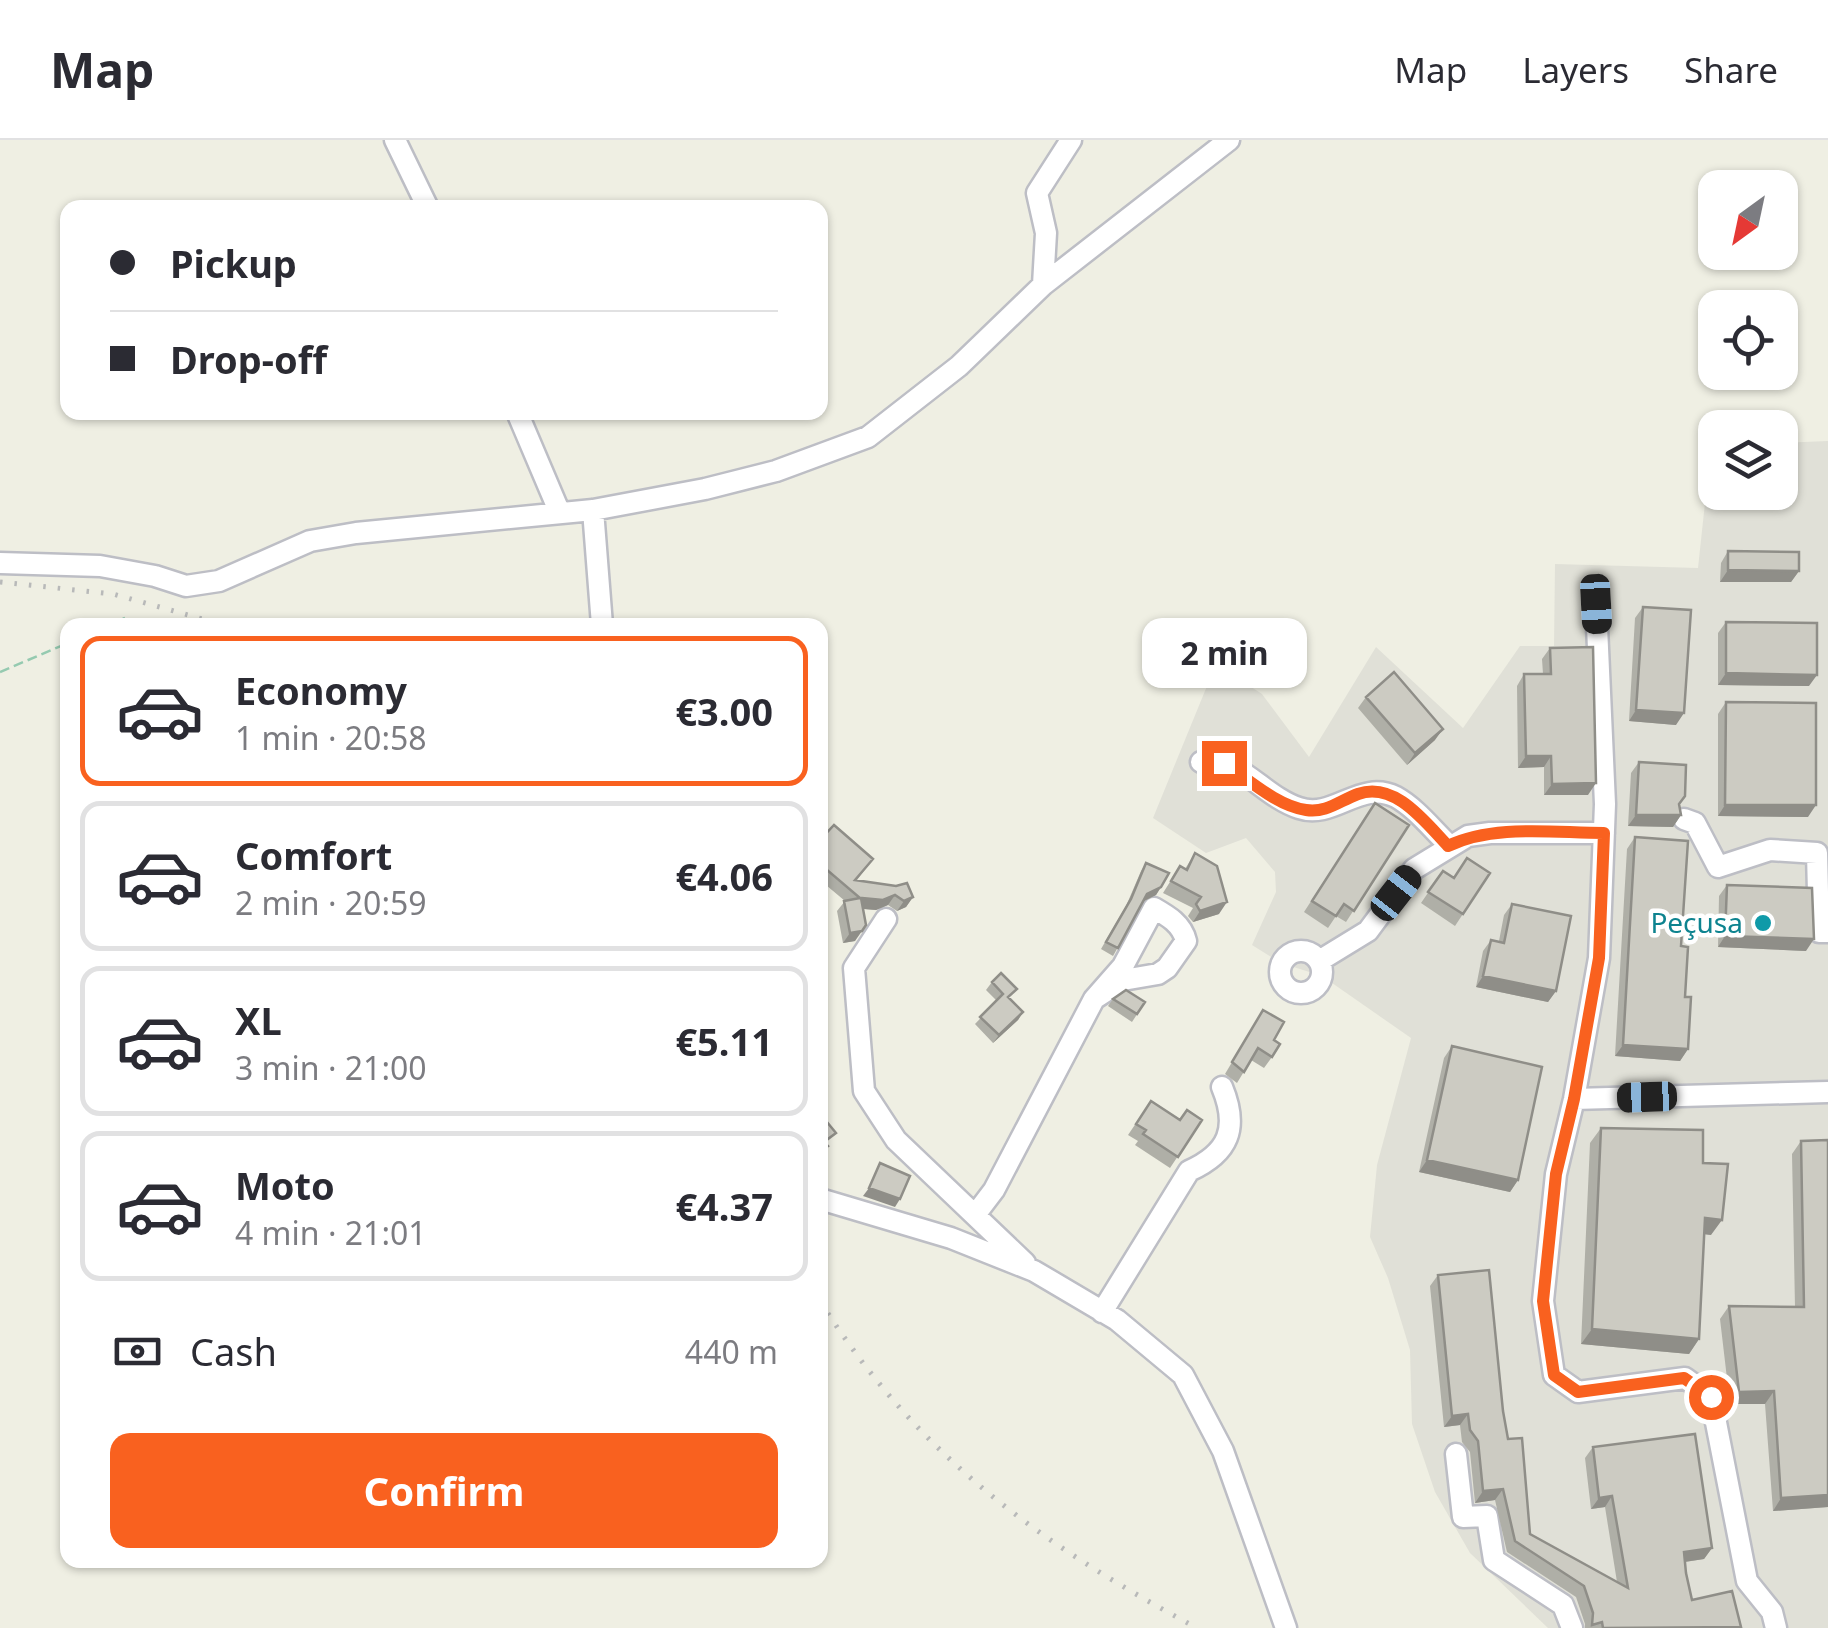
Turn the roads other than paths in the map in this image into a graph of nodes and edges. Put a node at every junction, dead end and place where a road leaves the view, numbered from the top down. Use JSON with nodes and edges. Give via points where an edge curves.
{"nodes":[{"id":1,"x":395,"y":140,"type":"edge"},
{"id":2,"x":1071,"y":140,"type":"edge"},
{"id":3,"x":1229,"y":140,"type":"edge"},
{"id":4,"x":424,"y":200,"type":"edge"},
{"id":5,"x":1043,"y":285,"type":"junction"},
{"id":6,"x":520,"y":420,"type":"edge"},
{"id":7,"x":593,"y":510,"type":"junction"},
{"id":8,"x":560,"y":511,"type":"junction"},
{"id":9,"x":0,"y":562,"type":"edge"},
{"id":10,"x":1596,"y":604,"type":"dead end"},
{"id":11,"x":601,"y":618,"type":"edge"},
{"id":12,"x":1201,"y":762,"type":"dead end"},
{"id":13,"x":1684,"y":819,"type":"edge"},
{"id":14,"x":1604,"y":833,"type":"junction"},
{"id":15,"x":1448,"y":846,"type":"junction"},
{"id":16,"x":886,"y":919,"type":"dead end"},
{"id":17,"x":1828,"y":932,"type":"edge"},
{"id":18,"x":1319,"y":961,"type":"dead end"},
{"id":19,"x":1094,"y":999,"type":"junction"},
{"id":20,"x":1222,"y":1087,"type":"dead end"},
{"id":21,"x":1828,"y":1092,"type":"edge"},
{"id":22,"x":1574,"y":1099,"type":"junction"},
{"id":23,"x":828,"y":1201,"type":"edge"},
{"id":24,"x":975,"y":1215,"type":"junction"},
{"id":25,"x":1034,"y":1271,"type":"junction"},
{"id":26,"x":1102,"y":1312,"type":"junction"},
{"id":27,"x":1456,"y":1454,"type":"dead end"},
{"id":28,"x":1286,"y":1628,"type":"edge"},
{"id":29,"x":1572,"y":1628,"type":"edge"},
{"id":30,"x":1776,"y":1628,"type":"edge"}],
"edges":[{"from":1,"to":4,"type":"street"},
{"from":2,"to":5,"type":"street","via":[[1036,193],[1046,233]]},
{"from":3,"to":5,"type":"street"},
{"from":5,"to":7,"type":"street","via":[[959,366],[868,438],[776,471]]},
{"from":6,"to":8,"type":"street"},
{"from":7,"to":8,"type":"street"},
{"from":7,"to":11,"type":"street"},
{"from":8,"to":9,"type":"street","via":[[310,541],[219,582],[186,586],[100,566]]},
{"from":10,"to":14,"type":"street"},
{"from":12,"to":15,"type":"street","via":[[1224,763],[1303,810],[1322,811],[1359,794],[1397,798]]},
{"from":13,"to":17,"type":"street","via":[[1695,823],[1718,867],[1770,850],[1817,853],[1819,932]]},
{"from":14,"to":15,"type":"street","via":[[1490,833]]},
{"from":14,"to":22,"type":"street","via":[[1599,958]]},
{"from":15,"to":18,"type":"street","via":[[1414,869],[1368,930]]},
{"from":16,"to":24,"type":"street","via":[[854,968],[864,1091],[896,1140]]},
{"from":19,"to":19,"type":"street","via":[[1123,980],[1168,968],[1186,941],[1184,932],[1154,908],[1122,966]]},
{"from":19,"to":24,"type":"street"},
{"from":20,"to":26,"type":"street","via":[[1230,1106],[1228,1138],[1188,1171]]},
{"from":21,"to":22,"type":"street"},
{"from":22,"to":30,"type":"street","via":[[1556,1174],[1543,1301],[1554,1375],[1578,1392],[1684,1378],[1711,1397],[1747,1581]]},
{"from":23,"to":25,"type":"street"},
{"from":24,"to":25,"type":"street"},
{"from":25,"to":26,"type":"street"},
{"from":26,"to":28,"type":"street","via":[[1182,1374],[1222,1451]]},
{"from":27,"to":29,"type":"street","via":[[1463,1517],[1487,1516],[1494,1560],[1563,1606]]}]}
